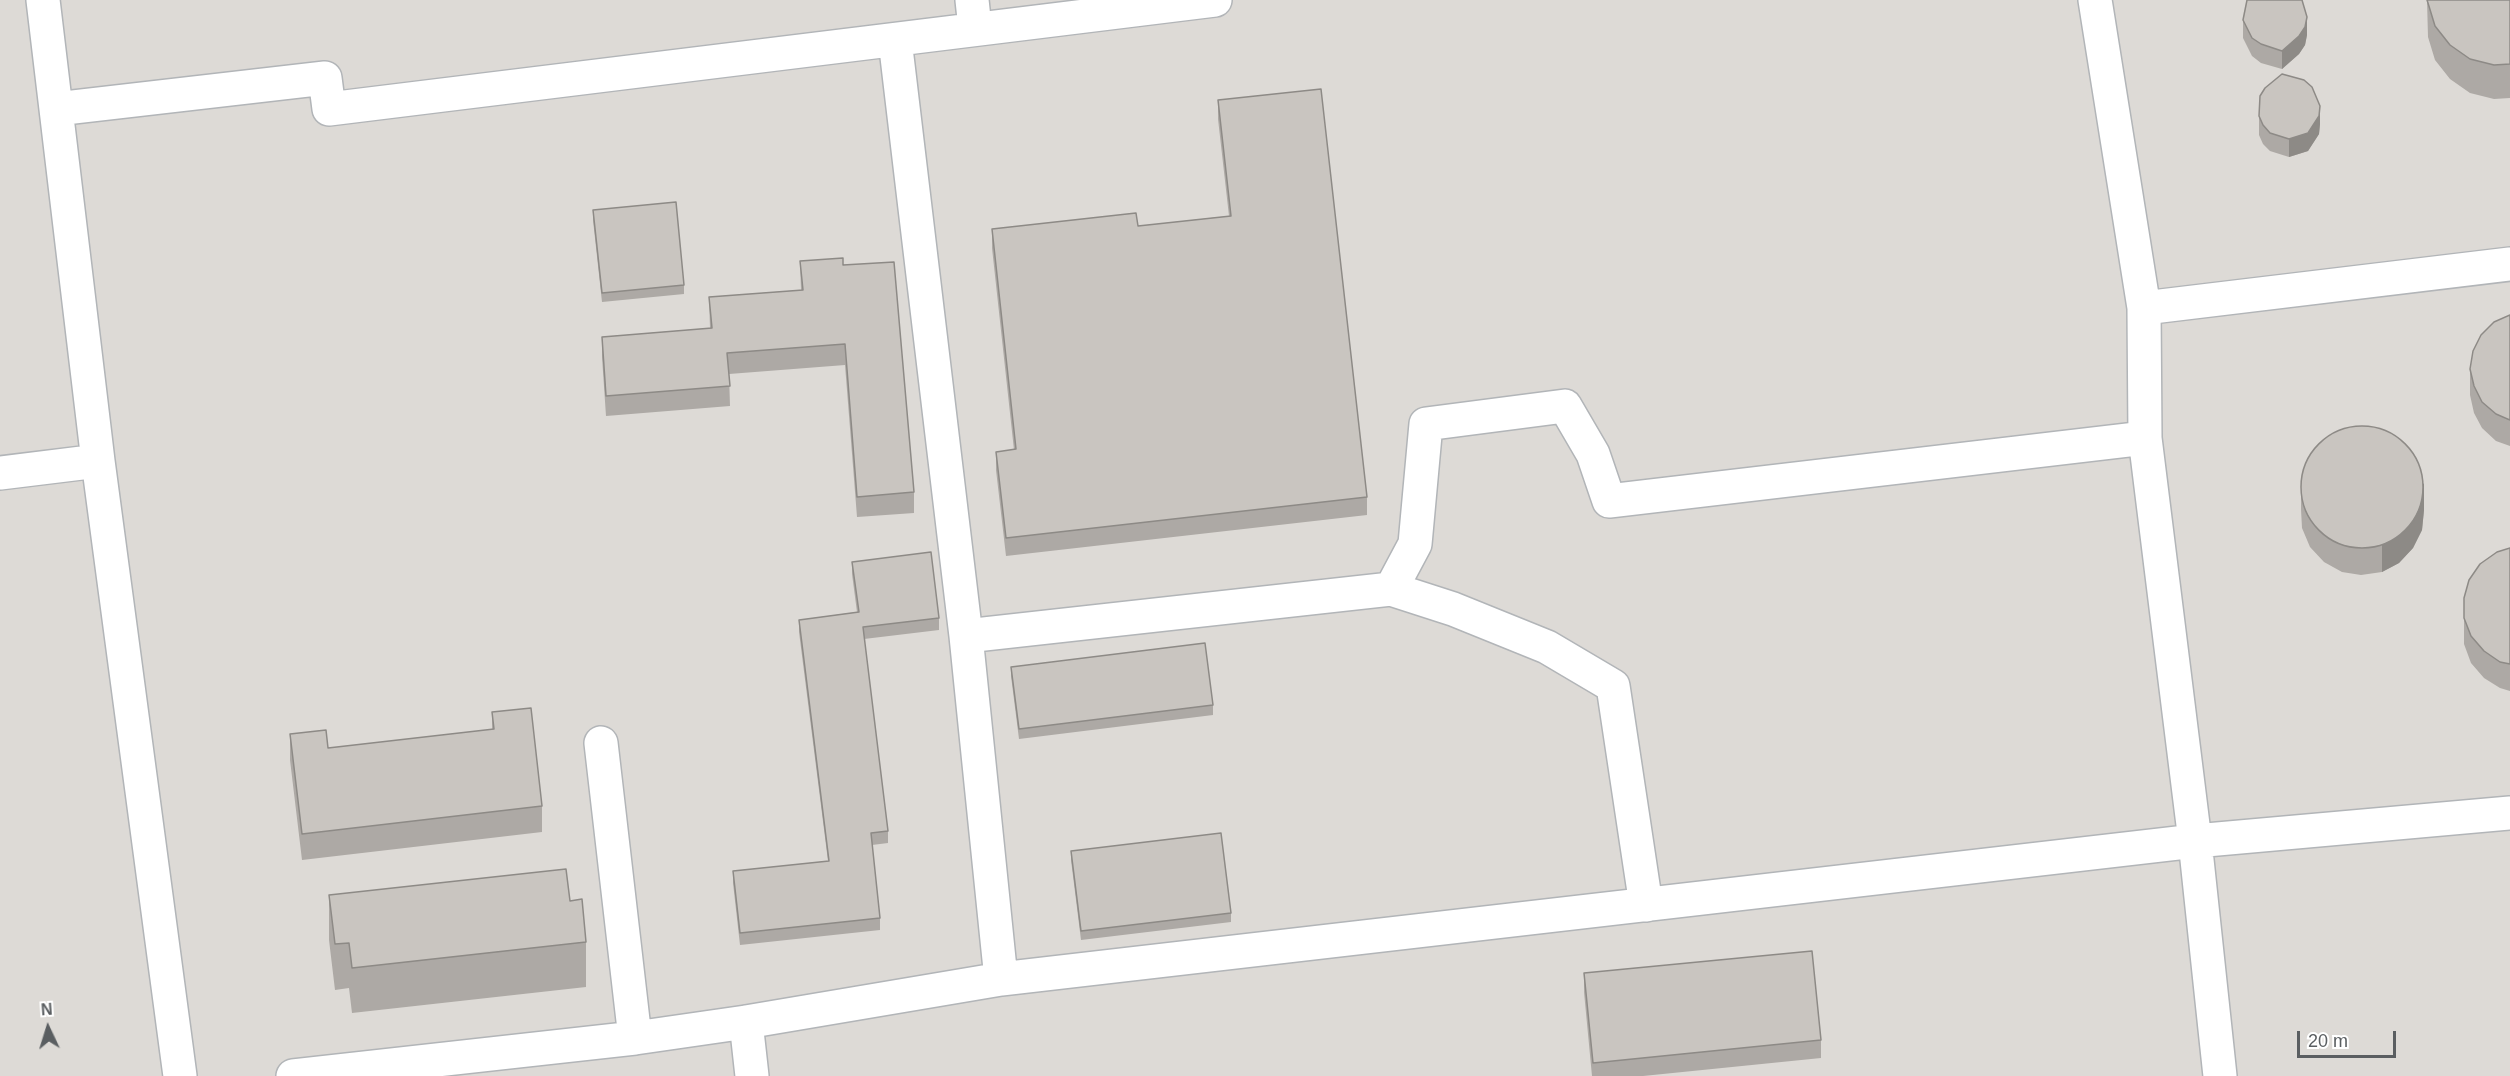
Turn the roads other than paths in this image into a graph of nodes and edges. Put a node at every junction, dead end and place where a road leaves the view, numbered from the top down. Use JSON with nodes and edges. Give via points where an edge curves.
{"nodes":[{"id":1,"x":43,"y":0,"type":"edge"},
{"id":2,"x":1215,"y":0,"type":"edge"},
{"id":3,"x":2095,"y":0,"type":"edge"},
{"id":4,"x":974,"y":14,"type":"edge"},
{"id":5,"x":895,"y":40,"type":"junction"},
{"id":6,"x":56,"y":109,"type":"junction"},
{"id":7,"x":2510,"y":264,"type":"edge"},
{"id":8,"x":2144,"y":308,"type":"junction"},
{"id":9,"x":2145,"y":438,"type":"junction"},
{"id":10,"x":98,"y":461,"type":"junction"},
{"id":11,"x":0,"y":473,"type":"edge"},
{"id":12,"x":1391,"y":589,"type":"junction"},
{"id":13,"x":966,"y":636,"type":"junction"},
{"id":14,"x":601,"y":743,"type":"dead end"},
{"id":15,"x":2510,"y":813,"type":"edge"},
{"id":16,"x":2195,"y":842,"type":"junction"},
{"id":17,"x":1646,"y":905,"type":"junction"},
{"id":18,"x":1001,"y":979,"type":"junction"},
{"id":19,"x":746,"y":1022,"type":"junction"},
{"id":20,"x":634,"y":1038,"type":"junction"},
{"id":21,"x":180,"y":1076,"type":"edge"},
{"id":22,"x":294,"y":1076,"type":"edge"},
{"id":23,"x":753,"y":1076,"type":"edge"},
{"id":24,"x":2220,"y":1076,"type":"edge"}],
"edges":[{"from":1,"to":6,"type":"lane"},
{"from":2,"to":4,"type":"lane"},
{"from":3,"to":8,"type":"lane"},
{"from":4,"to":5,"type":"lane"},
{"from":5,"to":6,"type":"lane","via":[[328,109],[325,78]]},
{"from":5,"to":13,"type":"lane"},
{"from":6,"to":10,"type":"lane"},
{"from":7,"to":8,"type":"lane"},
{"from":8,"to":9,"type":"lane"},
{"from":9,"to":12,"type":"lane","via":[[1609,501],[1593,454],[1565,406],[1426,424],[1415,544]]},
{"from":9,"to":16,"type":"lane"},
{"from":10,"to":11,"type":"lane"},
{"from":10,"to":21,"type":"lane"},
{"from":12,"to":13,"type":"lane"},
{"from":12,"to":17,"type":"lane","via":[[1547,647],[1612,686]]},
{"from":13,"to":18,"type":"lane"},
{"from":14,"to":20,"type":"lane"},
{"from":15,"to":16,"type":"lane"},
{"from":16,"to":17,"type":"lane"},
{"from":16,"to":24,"type":"lane"},
{"from":17,"to":18,"type":"lane"},
{"from":18,"to":19,"type":"lane"},
{"from":19,"to":20,"type":"lane"},
{"from":19,"to":23,"type":"lane"},
{"from":20,"to":22,"type":"lane"}]}
